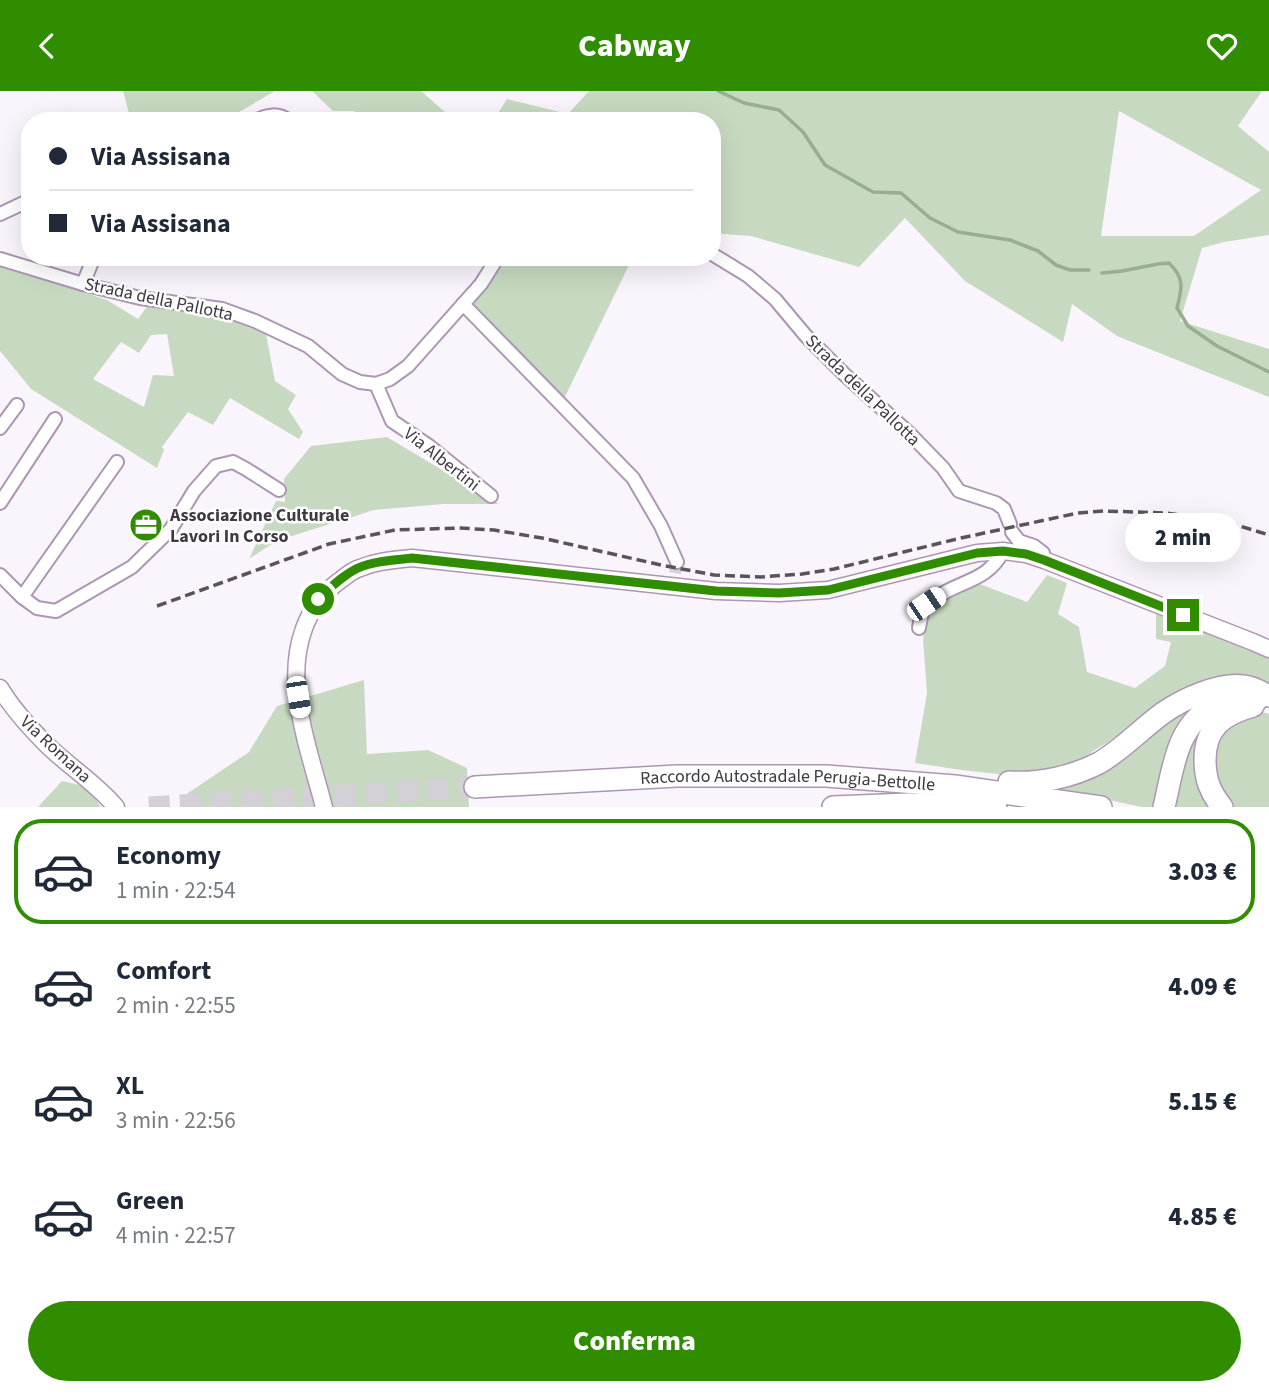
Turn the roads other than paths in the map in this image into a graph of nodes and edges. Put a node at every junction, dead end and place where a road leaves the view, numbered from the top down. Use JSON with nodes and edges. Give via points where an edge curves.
{"nodes":[{"id":1,"x":21,"y":204,"type":"edge"},
{"id":2,"x":0,"y":214,"type":"edge"},
{"id":3,"x":0,"y":258,"type":"edge"},
{"id":4,"x":721,"y":260,"type":"edge"},
{"id":5,"x":21,"y":265,"type":"edge"},
{"id":6,"x":26,"y":266,"type":"edge"},
{"id":7,"x":90,"y":266,"type":"edge"},
{"id":8,"x":492,"y":266,"type":"edge"},
{"id":9,"x":83,"y":284,"type":"junction"},
{"id":10,"x":463,"y":304,"type":"junction"},
{"id":11,"x":376,"y":384,"type":"junction"},
{"id":12,"x":17,"y":405,"type":"dead end"},
{"id":13,"x":55,"y":419,"type":"dead end"},
{"id":14,"x":0,"y":428,"type":"edge"},
{"id":15,"x":117,"y":462,"type":"dead end"},
{"id":16,"x":279,"y":490,"type":"dead end"},
{"id":17,"x":491,"y":496,"type":"dead end"},
{"id":18,"x":0,"y":503,"type":"edge"},
{"id":19,"x":1003,"y":551,"type":"junction"},
{"id":20,"x":1044,"y":560,"type":"junction"},
{"id":21,"x":675,"y":574,"type":"junction"},
{"id":22,"x":0,"y":575,"type":"edge"},
{"id":23,"x":22,"y":597,"type":"junction"},
{"id":24,"x":919,"y":628,"type":"dead end"},
{"id":25,"x":1269,"y":649,"type":"edge"},
{"id":26,"x":0,"y":688,"type":"edge"},
{"id":27,"x":1269,"y":697,"type":"edge"},
{"id":28,"x":1269,"y":704,"type":"edge"},
{"id":29,"x":826,"y":776,"type":"junction"},
{"id":30,"x":475,"y":787,"type":"tunnel mouth"},
{"id":31,"x":116,"y":807,"type":"edge"},
{"id":32,"x":324,"y":807,"type":"edge"},
{"id":33,"x":833,"y":807,"type":"edge"},
{"id":34,"x":996,"y":807,"type":"edge"},
{"id":35,"x":1101,"y":807,"type":"edge"},
{"id":36,"x":1164,"y":807,"type":"edge"},
{"id":37,"x":1222,"y":807,"type":"edge"}],
"edges":[{"from":1,"to":2,"type":"street"},
{"from":3,"to":5,"type":"street","name":"Strada della Pallotta"},
{"from":4,"to":20,"type":"street","name":"Strada della Pallotta","via":[[775,299],[806,337],[943,468],[958,491],[1004,509],[1019,541],[1034,546]]},
{"from":6,"to":9,"type":"street","name":"Strada della Pallotta"},
{"from":7,"to":9,"type":"street"},
{"from":8,"to":10,"type":"street"},
{"from":9,"to":11,"type":"street","name":"Strada della Pallotta","via":[[140,298],[222,309],[308,346],[342,374]]},
{"from":10,"to":11,"type":"street","via":[[408,366]]},
{"from":10,"to":21,"type":"street","via":[[632,478],[661,526]]},
{"from":11,"to":17,"type":"street","name":"Via Albertini","via":[[392,421]]},
{"from":12,"to":14,"type":"street"},
{"from":13,"to":18,"type":"street"},
{"from":15,"to":23,"type":"street"},
{"from":16,"to":23,"type":"street","via":[[233,462],[216,466],[171,529],[132,567],[56,611],[37,608]]},
{"from":19,"to":20,"type":"main road"},
{"from":19,"to":21,"type":"main road","via":[[977,553],[828,590],[716,591]]},
{"from":19,"to":24,"type":"street","via":[[986,573],[926,604]]},
{"from":20,"to":25,"type":"main road"},
{"from":21,"to":32,"type":"main road","via":[[412,558],[358,568],[318,599],[303,628],[297,655],[303,731]]},
{"from":22,"to":23,"type":"street"},
{"from":26,"to":31,"type":"main road","name":"Via Romana","via":[[46,744]]},
{"from":27,"to":29,"type":"highway","via":[[1244,685],[1193,697],[1099,762],[1055,779],[1026,783],[881,773]]},
{"from":28,"to":36,"type":"highway","via":[[1236,699],[1204,711],[1178,747]]},
{"from":28,"to":37,"type":"highway","via":[[1226,716],[1209,736],[1206,779]]},
{"from":29,"to":30,"type":"highway","name":"Raccordo Autostradale Perugia-Bettolle","via":[[677,776]]},
{"from":29,"to":35,"type":"highway","name":"Raccordo Autostradale Perugia-Bettolle","via":[[955,786]]},
{"from":33,"to":34,"type":"highway"}]}
